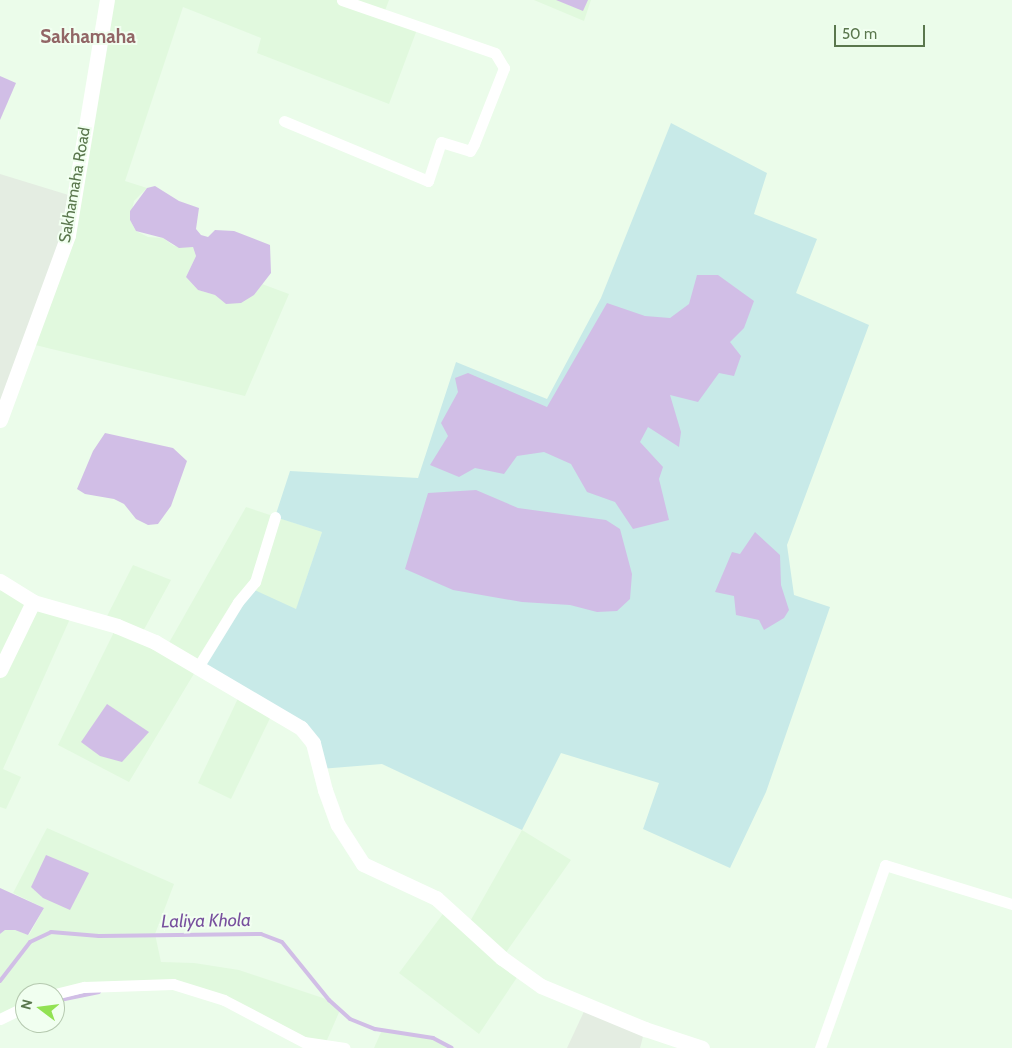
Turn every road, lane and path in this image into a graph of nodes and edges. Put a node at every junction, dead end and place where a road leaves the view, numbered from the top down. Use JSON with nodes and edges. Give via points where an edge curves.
{"nodes":[{"id":1,"x":107,"y":0,"type":"edge"},
{"id":2,"x":342,"y":0,"type":"edge"},
{"id":3,"x":284,"y":121,"type":"dead end"},
{"id":4,"x":0,"y":420,"type":"edge"},
{"id":5,"x":275,"y":517,"type":"dead end"},
{"id":6,"x":0,"y":581,"type":"edge"},
{"id":7,"x":34,"y":602,"type":"junction"},
{"id":8,"x":198,"y":667,"type":"junction"},
{"id":9,"x":0,"y":670,"type":"edge"},
{"id":10,"x":1012,"y":904,"type":"edge"},
{"id":11,"x":65,"y":992,"type":"edge"},
{"id":12,"x":15,"y":1011,"type":"edge"},
{"id":13,"x":0,"y":1019,"type":"edge"},
{"id":14,"x":345,"y":1048,"type":"edge"},
{"id":15,"x":702,"y":1048,"type":"edge"},
{"id":16,"x":820,"y":1048,"type":"edge"}],
"edges":[{"from":1,"to":4,"type":"street","name":"Sakhamaha Road","via":[[68,235]]},
{"from":2,"to":3,"type":"street","via":[[495,53],[504,68],[474,144],[470,151],[441,142],[428,181]]},
{"from":5,"to":8,"type":"street","via":[[255,582],[238,602]]},
{"from":6,"to":7,"type":"street"},
{"from":7,"to":8,"type":"street","via":[[131,631]]},
{"from":7,"to":9,"type":"street"},
{"from":8,"to":15,"type":"street","via":[[308,736],[316,751],[324,790],[338,824],[363,864],[436,898],[502,958],[541,986],[645,1029]]},
{"from":10,"to":16,"type":"street","via":[[885,865]]},
{"from":11,"to":14,"type":"street","via":[[84,987],[173,984],[224,1000],[304,1042]]},
{"from":12,"to":13,"type":"street"}]}
